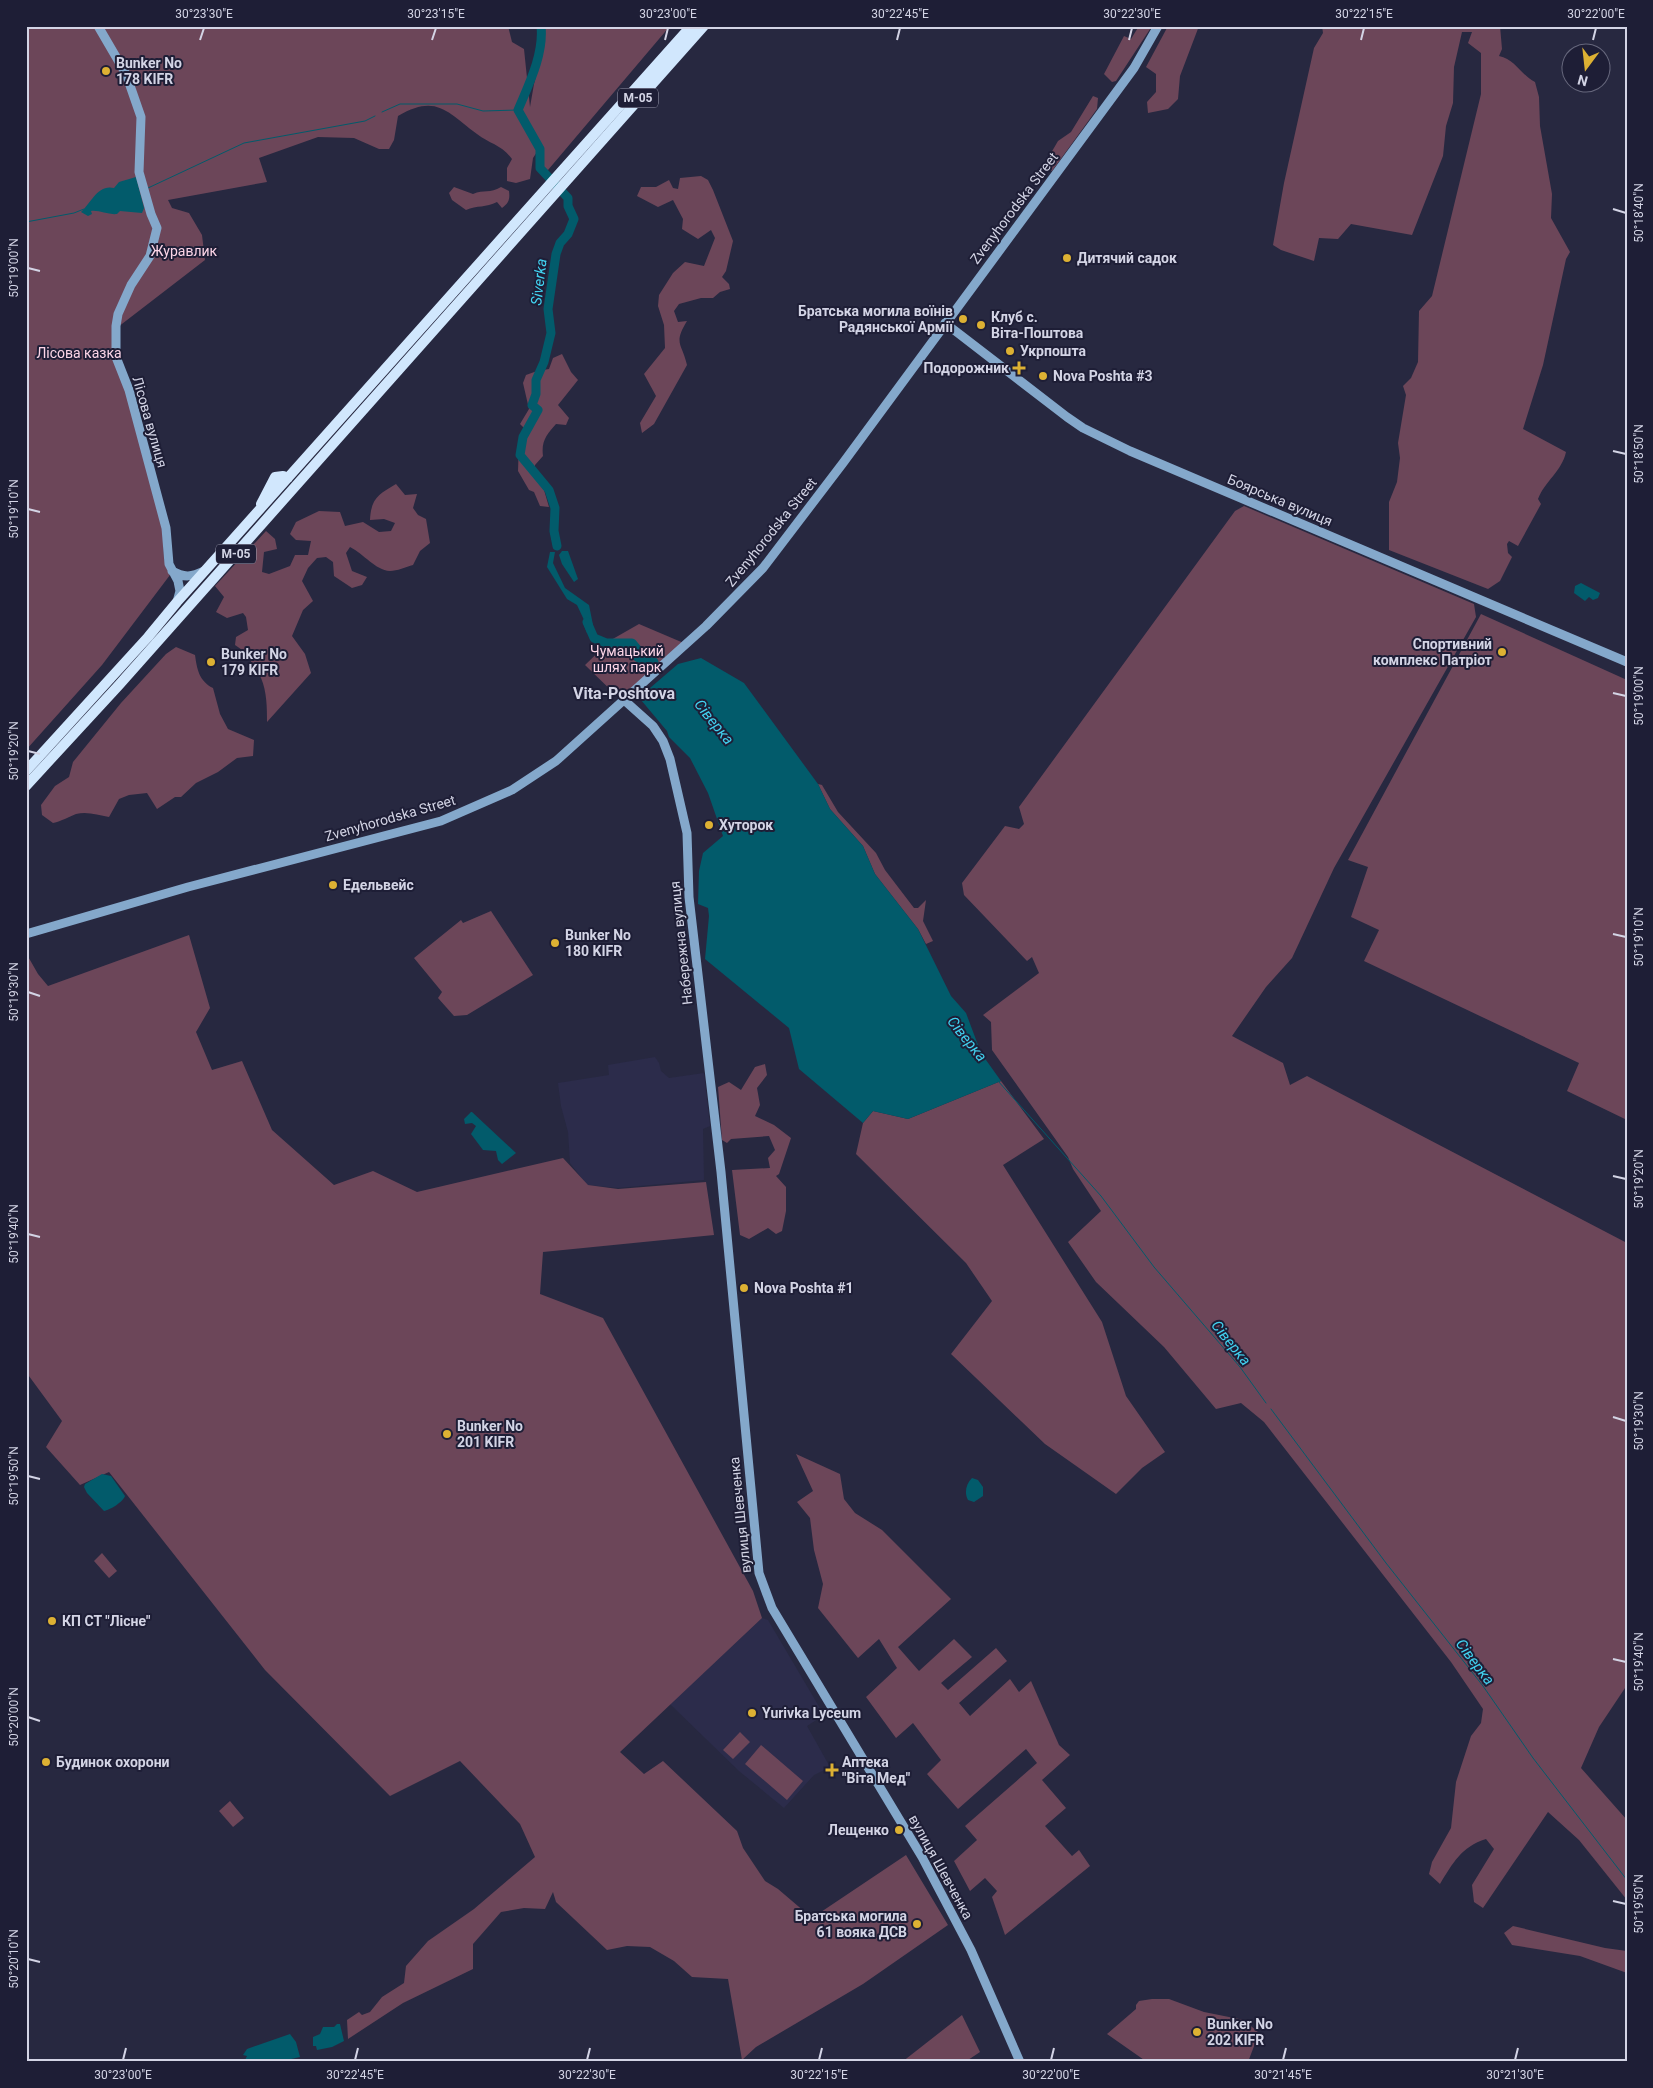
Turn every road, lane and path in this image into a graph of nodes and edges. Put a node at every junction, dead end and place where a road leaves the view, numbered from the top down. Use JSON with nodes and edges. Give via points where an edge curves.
{"nodes":[{"id":1,"x":98,"y":26,"type":"edge"},
{"id":2,"x":691,"y":26,"type":"edge"},
{"id":3,"x":704,"y":26,"type":"edge"},
{"id":4,"x":1158,"y":26,"type":"edge"},
{"id":5,"x":571,"y":168,"type":"junction"},
{"id":6,"x":439,"y":316,"type":"junction"},
{"id":7,"x":945,"y":323,"type":"junction"},
{"id":8,"x":288,"y":478,"type":"junction"},
{"id":9,"x":268,"y":518,"type":"junction"},
{"id":10,"x":209,"y":567,"type":"junction"},
{"id":11,"x":172,"y":571,"type":"junction"},
{"id":12,"x":177,"y":602,"type":"junction"},
{"id":13,"x":1627,"y":662,"type":"edge"},
{"id":14,"x":624,"y":700,"type":"junction"},
{"id":15,"x":26,"y":771,"type":"edge"},
{"id":16,"x":26,"y":786,"type":"edge"},
{"id":17,"x":26,"y":934,"type":"edge"},
{"id":18,"x":724,"y":1201,"type":"joint"},
{"id":19,"x":1020,"y":2062,"type":"edge"}],
"edges":[{"from":1,"to":11,"type":"street","name":"Лісова вулиця","via":[[126,74],[141,117],[139,172],[157,228],[150,256],[131,285],[118,314],[116,357],[129,390],[166,528]]},
{"from":2,"to":5,"type":"highway","number":"М-05"},
{"from":3,"to":5,"type":"highway","number":"М-05"},
{"from":4,"to":7,"type":"street","name":"Zvenyhorodska Street","via":[[1134,68]]},
{"from":5,"to":6,"type":"highway","number":"М-05"},
{"from":6,"to":8,"type":"highway","number":"М-05"},
{"from":6,"to":9,"type":"highway","number":"М-05"},
{"from":7,"to":13,"type":"street","name":"Боярська вулиця","via":[[1094,434],[1354,548]]},
{"from":7,"to":14,"type":"street","name":"Zvenyhorodska Street","via":[[763,568],[723,611]]},
{"from":8,"to":9,"type":"highway","via":[[288,490]]},
{"from":8,"to":10,"type":"highway","number":"М-05","via":[[274,477],[255,516]]},
{"from":9,"to":16,"type":"highway","number":"М-05"},
{"from":10,"to":11,"type":"street","via":[[188,577]]},
{"from":10,"to":12,"type":"highway","number":"М-05"},
{"from":11,"to":12,"type":"street","name":"Лісова вулиця","via":[[180,591]]},
{"from":12,"to":15,"type":"highway","number":"М-05"},
{"from":14,"to":17,"type":"street","name":"Zvenyhorodska Street","via":[[542,771],[512,790],[461,813]]},
{"from":14,"to":18,"type":"street","name":"Набережна вулиця","via":[[653,726],[663,741],[686,826],[692,934]]},
{"from":18,"to":19,"type":"street","name":"вулиця Шевченка","via":[[759,1574],[772,1608],[922,1857],[971,1950]]}]}
